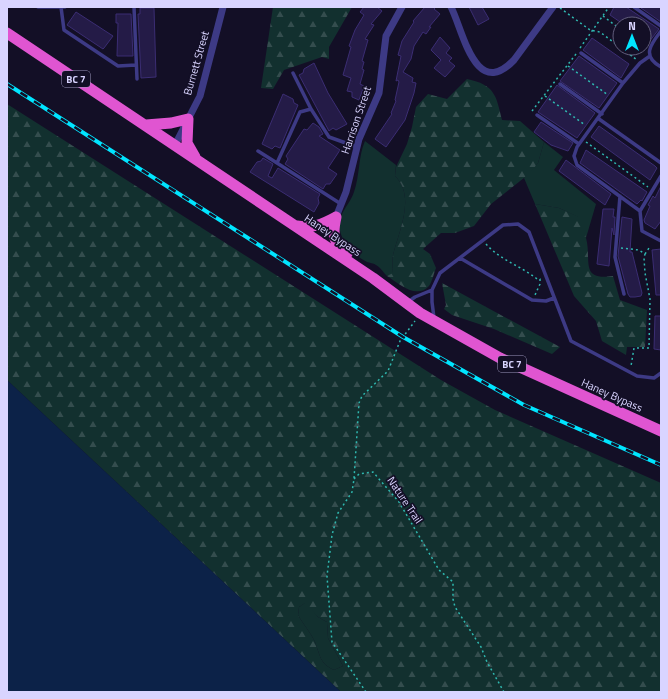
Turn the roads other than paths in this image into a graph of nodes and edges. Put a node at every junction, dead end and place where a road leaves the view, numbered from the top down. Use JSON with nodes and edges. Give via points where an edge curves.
{"nodes":[{"id":1,"x":38,"y":7,"type":"edge"},
{"id":2,"x":61,"y":7,"type":"edge"},
{"id":3,"x":65,"y":7,"type":"edge"},
{"id":4,"x":134,"y":7,"type":"edge"},
{"id":5,"x":223,"y":7,"type":"edge"},
{"id":6,"x":402,"y":7,"type":"edge"},
{"id":7,"x":451,"y":7,"type":"edge"},
{"id":8,"x":556,"y":7,"type":"edge"},
{"id":9,"x":634,"y":7,"type":"edge"},
{"id":10,"x":661,"y":26,"type":"edge"},
{"id":11,"x":661,"y":30,"type":"edge"},
{"id":12,"x":7,"y":33,"type":"edge"},
{"id":13,"x":652,"y":43,"type":"edge"},
{"id":14,"x":581,"y":53,"type":"dead end"},
{"id":15,"x":650,"y":56,"type":"joint"},
{"id":16,"x":136,"y":65,"type":"junction"},
{"id":17,"x":661,"y":68,"type":"edge"},
{"id":18,"x":293,"y":73,"type":"dead end"},
{"id":19,"x":137,"y":79,"type":"dead end"},
{"id":20,"x":623,"y":83,"type":"junction"},
{"id":21,"x":560,"y":84,"type":"dead end"},
{"id":22,"x":310,"y":109,"type":"junction"},
{"id":23,"x":602,"y":114,"type":"junction"},
{"id":24,"x":537,"y":115,"type":"road end"},
{"id":25,"x":188,"y":119,"type":"junction"},
{"id":26,"x":599,"y":119,"type":"junction"},
{"id":27,"x":146,"y":125,"type":"junction"},
{"id":28,"x":579,"y":144,"type":"junction"},
{"id":29,"x":175,"y":145,"type":"junction"},
{"id":30,"x":357,"y":147,"type":"junction"},
{"id":31,"x":258,"y":151,"type":"dead end"},
{"id":32,"x":197,"y":159,"type":"junction"},
{"id":33,"x":277,"y":163,"type":"junction"},
{"id":34,"x":661,"y":163,"type":"edge"},
{"id":35,"x":661,"y":176,"type":"edge"},
{"id":36,"x":620,"y":196,"type":"junction"},
{"id":37,"x":341,"y":204,"type":"junction"},
{"id":38,"x":640,"y":211,"type":"junction"},
{"id":39,"x":336,"y":217,"type":"junction"},
{"id":40,"x":297,"y":226,"type":"junction"},
{"id":41,"x":661,"y":241,"type":"edge"},
{"id":42,"x":460,"y":258,"type":"junction"},
{"id":43,"x":373,"y":278,"type":"junction"},
{"id":44,"x":432,"y":290,"type":"junction"},
{"id":45,"x":624,"y":294,"type":"dead end"},
{"id":46,"x":554,"y":298,"type":"junction"},
{"id":47,"x":407,"y":303,"type":"junction"},
{"id":48,"x":435,"y":321,"type":"junction"},
{"id":49,"x":661,"y":372,"type":"edge"},
{"id":50,"x":661,"y":431,"type":"edge"}],
"edges":[{"from":1,"to":2,"type":"lane"},
{"from":2,"to":3,"type":"lane"},
{"from":2,"to":16,"type":"lane","via":[[64,30],[118,66]]},
{"from":4,"to":16,"type":"lane"},
{"from":5,"to":25,"type":"street","name":"Burnett Street","via":[[200,96]]},
{"from":6,"to":30,"type":"street","name":"Harrison Street","via":[[386,36],[379,93]]},
{"from":7,"to":8,"type":"street","via":[[470,56],[482,69],[490,71],[508,67]]},
{"from":9,"to":10,"type":"lane"},
{"from":11,"to":13,"type":"lane"},
{"from":12,"to":27,"type":"highway","name":"Haney Bypass","number":"BC 7"},
{"from":14,"to":20,"type":"lane"},
{"from":15,"to":17,"type":"lane"},
{"from":15,"to":20,"type":"lane","via":[[640,63]]},
{"from":16,"to":19,"type":"lane"},
{"from":18,"to":22,"type":"lane"},
{"from":20,"to":23,"type":"lane"},
{"from":21,"to":23,"type":"lane"},
{"from":22,"to":30,"type":"lane","via":[[329,137]]},
{"from":22,"to":33,"type":"lane","via":[[300,112]]},
{"from":23,"to":26,"type":"lane"},
{"from":24,"to":28,"type":"lane"},
{"from":25,"to":27,"type":"highway"},
{"from":25,"to":29,"type":"street","name":"Burnett Street"},
{"from":25,"to":32,"type":"highway","via":[[187,143]]},
{"from":26,"to":28,"type":"lane"},
{"from":26,"to":34,"type":"lane"},
{"from":27,"to":29,"type":"highway","name":"Haney Bypass","number":"BC 7"},
{"from":28,"to":36,"type":"lane","via":[[574,156],[577,165]]},
{"from":29,"to":32,"type":"highway","name":"Haney Bypass","number":"BC 7"},
{"from":30,"to":37,"type":"street","name":"Harrison Street"},
{"from":31,"to":33,"type":"lane"},
{"from":32,"to":40,"type":"highway","name":"Haney Bypass","number":"BC 7"},
{"from":33,"to":37,"type":"lane"},
{"from":35,"to":38,"type":"lane"},
{"from":36,"to":38,"type":"lane"},
{"from":36,"to":45,"type":"lane","via":[[615,257]]},
{"from":37,"to":39,"type":"street","name":"Harrison Street"},
{"from":38,"to":41,"type":"lane","via":[[642,231]]},
{"from":39,"to":40,"type":"highway","via":[[310,228]]},
{"from":39,"to":43,"type":"highway","via":[[333,231],[337,245]]},
{"from":40,"to":43,"type":"highway","name":"Haney Bypass","number":"BC 7"},
{"from":42,"to":44,"type":"lane","via":[[440,273]]},
{"from":42,"to":46,"type":"lane","via":[[532,300],[546,301]]},
{"from":42,"to":46,"type":"lane","via":[[504,225],[518,224],[529,232]]},
{"from":43,"to":47,"type":"highway","name":"Haney Bypass","number":"BC 7"},
{"from":44,"to":47,"type":"lane"},
{"from":44,"to":48,"type":"lane"},
{"from":46,"to":49,"type":"lane","via":[[571,341],[637,376],[654,378]]},
{"from":47,"to":48,"type":"highway","name":"Haney Bypass","number":"BC 7"},
{"from":48,"to":50,"type":"highway","name":"Haney Bypass","number":"BC 7","via":[[500,358]]}]}
